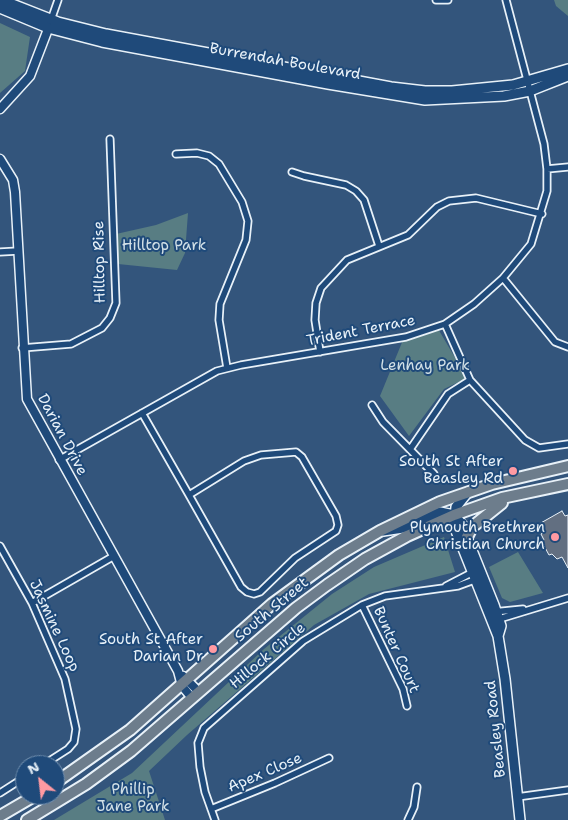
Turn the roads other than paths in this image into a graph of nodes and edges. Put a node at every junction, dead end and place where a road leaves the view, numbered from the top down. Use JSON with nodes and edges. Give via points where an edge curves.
{"nodes":[{"id":1,"x":2,"y":0,"type":"edge"},
{"id":2,"x":58,"y":0,"type":"edge"},
{"id":3,"x":436,"y":0,"type":"edge"},
{"id":4,"x":448,"y":0,"type":"edge"},
{"id":5,"x":506,"y":0,"type":"edge"},
{"id":6,"x":0,"y":8,"type":"edge"},
{"id":7,"x":50,"y":24,"type":"junction"},
{"id":8,"x":568,"y":69,"type":"edge"},
{"id":9,"x":568,"y":76,"type":"edge"},
{"id":10,"x":529,"y":86,"type":"junction"},
{"id":11,"x":0,"y":109,"type":"edge"},
{"id":12,"x":110,"y":139,"type":"dead end"},
{"id":13,"x":176,"y":154,"type":"dead end"},
{"id":14,"x":0,"y":159,"type":"edge"},
{"id":15,"x":568,"y":167,"type":"edge"},
{"id":16,"x":547,"y":170,"type":"junction"},
{"id":17,"x":292,"y":172,"type":"dead end"},
{"id":18,"x":542,"y":214,"type":"junction"},
{"id":19,"x":379,"y":246,"type":"junction"},
{"id":20,"x":18,"y":251,"type":"junction"},
{"id":21,"x":0,"y":252,"type":"edge"},
{"id":22,"x":503,"y":278,"type":"junction"},
{"id":23,"x":445,"y":324,"type":"junction"},
{"id":24,"x":568,"y":347,"type":"edge"},
{"id":25,"x":22,"y":348,"type":"junction"},
{"id":26,"x":320,"y":352,"type":"junction"},
{"id":27,"x":227,"y":368,"type":"junction"},
{"id":28,"x":470,"y":380,"type":"junction"},
{"id":29,"x":372,"y":404,"type":"dead end"},
{"id":30,"x":142,"y":413,"type":"junction"},
{"id":31,"x":568,"y":444,"type":"edge"},
{"id":32,"x":410,"y":448,"type":"junction"},
{"id":33,"x":59,"y":460,"type":"junction"},
{"id":34,"x":568,"y":466,"type":"edge"},
{"id":35,"x":434,"y":474,"type":"dead end"},
{"id":36,"x":568,"y":484,"type":"edge"},
{"id":37,"x":468,"y":492,"type":"junction"},
{"id":38,"x":189,"y":495,"type":"junction"},
{"id":39,"x":513,"y":496,"type":"junction"},
{"id":40,"x":454,"y":515,"type":"junction"},
{"id":41,"x":380,"y":531,"type":"junction"},
{"id":42,"x":467,"y":538,"type":"junction"},
{"id":43,"x":0,"y":546,"type":"edge"},
{"id":44,"x":114,"y":556,"type":"junction"},
{"id":45,"x":478,"y":574,"type":"junction"},
{"id":46,"x":568,"y":598,"type":"edge"},
{"id":47,"x":32,"y":602,"type":"junction"},
{"id":48,"x":362,"y":605,"type":"junction"},
{"id":49,"x":495,"y":616,"type":"junction"},
{"id":50,"x":185,"y":683,"type":"junction"},
{"id":51,"x":195,"y":695,"type":"junction"},
{"id":52,"x":406,"y":706,"type":"dead end"},
{"id":53,"x":59,"y":755,"type":"edge"},
{"id":54,"x":329,"y":758,"type":"dead end"},
{"id":55,"x":65,"y":777,"type":"edge"},
{"id":56,"x":15,"y":783,"type":"edge"},
{"id":57,"x":417,"y":787,"type":"dead end"},
{"id":58,"x":568,"y":790,"type":"edge"},
{"id":59,"x":0,"y":793,"type":"edge"},
{"id":60,"x":518,"y":797,"type":"junction"},
{"id":61,"x":19,"y":805,"type":"edge"},
{"id":62,"x":211,"y":809,"type":"junction"},
{"id":63,"x":0,"y":816,"type":"edge"},
{"id":64,"x":28,"y":820,"type":"edge"},
{"id":65,"x":215,"y":820,"type":"edge"},
{"id":66,"x":408,"y":820,"type":"edge"},
{"id":67,"x":520,"y":820,"type":"edge"}],
"edges":[{"from":1,"to":7,"type":"main road","name":"Burrendah Boulevard"},
{"from":2,"to":7,"type":"street"},
{"from":3,"to":4,"type":"street"},
{"from":5,"to":10,"type":"street","name":"Trident Terrace"},
{"from":6,"to":7,"type":"main road","name":"Burrendah Boulevard"},
{"from":7,"to":10,"type":"main road","name":"Burrendah Boulevard","via":[[118,45],[425,100],[504,96]]},
{"from":7,"to":11,"type":"street","via":[[30,76]]},
{"from":8,"to":10,"type":"main road","name":"Burrendah Boulevard"},
{"from":9,"to":10,"type":"main road","name":"Burrendah Boulevard"},
{"from":10,"to":16,"type":"street","name":"Trident Terrace","via":[[544,144]]},
{"from":12,"to":25,"type":"street","name":"Hilltop Rise","via":[[116,303],[110,318],[102,328],[71,344]]},
{"from":13,"to":27,"type":"street","via":[[197,153],[209,156],[219,164],[242,202],[248,220],[246,240],[220,304],[218,320]]},
{"from":14,"to":20,"type":"street","name":"Darian Drive","via":[[13,180]]},
{"from":15,"to":16,"type":"street"},
{"from":16,"to":18,"type":"street","name":"Trident Terrace"},
{"from":17,"to":19,"type":"street","via":[[346,185],[356,191],[364,200]]},
{"from":18,"to":19,"type":"street","via":[[476,198],[449,201],[408,236]]},
{"from":18,"to":22,"type":"street","name":"Trident Terrace","via":[[531,244]]},
{"from":19,"to":26,"type":"street","via":[[347,260],[321,288],[315,320]]},
{"from":20,"to":21,"type":"street"},
{"from":20,"to":25,"type":"street","name":"Darian Drive"},
{"from":22,"to":23,"type":"street","name":"Trident Terrace"},
{"from":22,"to":24,"type":"street","via":[[555,342]]},
{"from":23,"to":26,"type":"street","name":"Trident Terrace","via":[[406,337]]},
{"from":23,"to":28,"type":"street"},
{"from":25,"to":33,"type":"street","name":"Darian Drive","via":[[27,400]]},
{"from":26,"to":27,"type":"street","name":"Trident Terrace"},
{"from":27,"to":30,"type":"street","name":"Trident Terrace"},
{"from":28,"to":31,"type":"street","via":[[529,444],[539,448]]},
{"from":28,"to":32,"type":"street","via":[[448,394]]},
{"from":29,"to":32,"type":"street","via":[[383,422]]},
{"from":30,"to":33,"type":"street","name":"Trident Terrace"},
{"from":30,"to":38,"type":"street"},
{"from":32,"to":35,"type":"street"},
{"from":33,"to":44,"type":"street","name":"Darian Drive"},
{"from":34,"to":37,"type":"highway","name":"South Street"},
{"from":36,"to":39,"type":"highway","name":"South Street"},
{"from":37,"to":40,"type":"main road"},
{"from":37,"to":41,"type":"highway","name":"South Street"},
{"from":38,"to":38,"type":"street","via":[[241,587],[254,594],[295,558],[336,531],[338,525],[322,491],[296,452],[261,455],[244,461]]},
{"from":39,"to":40,"type":"highway","name":"South Street"},
{"from":39,"to":42,"type":"highway","via":[[472,527]]},
{"from":40,"to":41,"type":"main road","via":[[440,512],[403,528]]},
{"from":40,"to":42,"type":"main road","name":"Beasley Road"},
{"from":40,"to":45,"type":"main road","name":"Beasley Road","via":[[454,526]]},
{"from":40,"to":51,"type":"highway","name":"South Street","via":[[407,536],[327,585]]},
{"from":41,"to":50,"type":"highway","name":"South Street","via":[[293,588]]},
{"from":42,"to":45,"type":"main road","name":"Beasley Road"},
{"from":43,"to":47,"type":"street","name":"Jasmine Loop"},
{"from":44,"to":47,"type":"street"},
{"from":44,"to":50,"type":"street","name":"Darian Drive"},
{"from":45,"to":48,"type":"street","name":"Hillock Circle","via":[[458,586],[385,596]]},
{"from":45,"to":49,"type":"main road","name":"Beasley Road"},
{"from":46,"to":49,"type":"street"},
{"from":47,"to":53,"type":"street","name":"Jasmine Loop","via":[[65,679],[76,729],[74,742]]},
{"from":48,"to":52,"type":"street","name":"Bunter Court","via":[[403,689]]},
{"from":48,"to":62,"type":"street","name":"Hillock Circle","via":[[303,641],[204,728],[198,743],[205,792]]},
{"from":49,"to":60,"type":"main road","name":"Beasley Road","via":[[501,626],[498,636]]},
{"from":50,"to":51,"type":"street","name":"Darian Drive"},
{"from":50,"to":55,"type":"highway","name":"South Street","via":[[110,746]]},
{"from":51,"to":64,"type":"highway","name":"South Street","via":[[131,751]]},
{"from":54,"to":62,"type":"street","name":"Apex Close"},
{"from":56,"to":59,"type":"street"},
{"from":57,"to":66,"type":"street"},
{"from":58,"to":60,"type":"street"},
{"from":60,"to":67,"type":"main road","name":"Beasley Road"},
{"from":61,"to":63,"type":"highway"},
{"from":62,"to":65,"type":"street","name":"Hillock Circle"}]}
